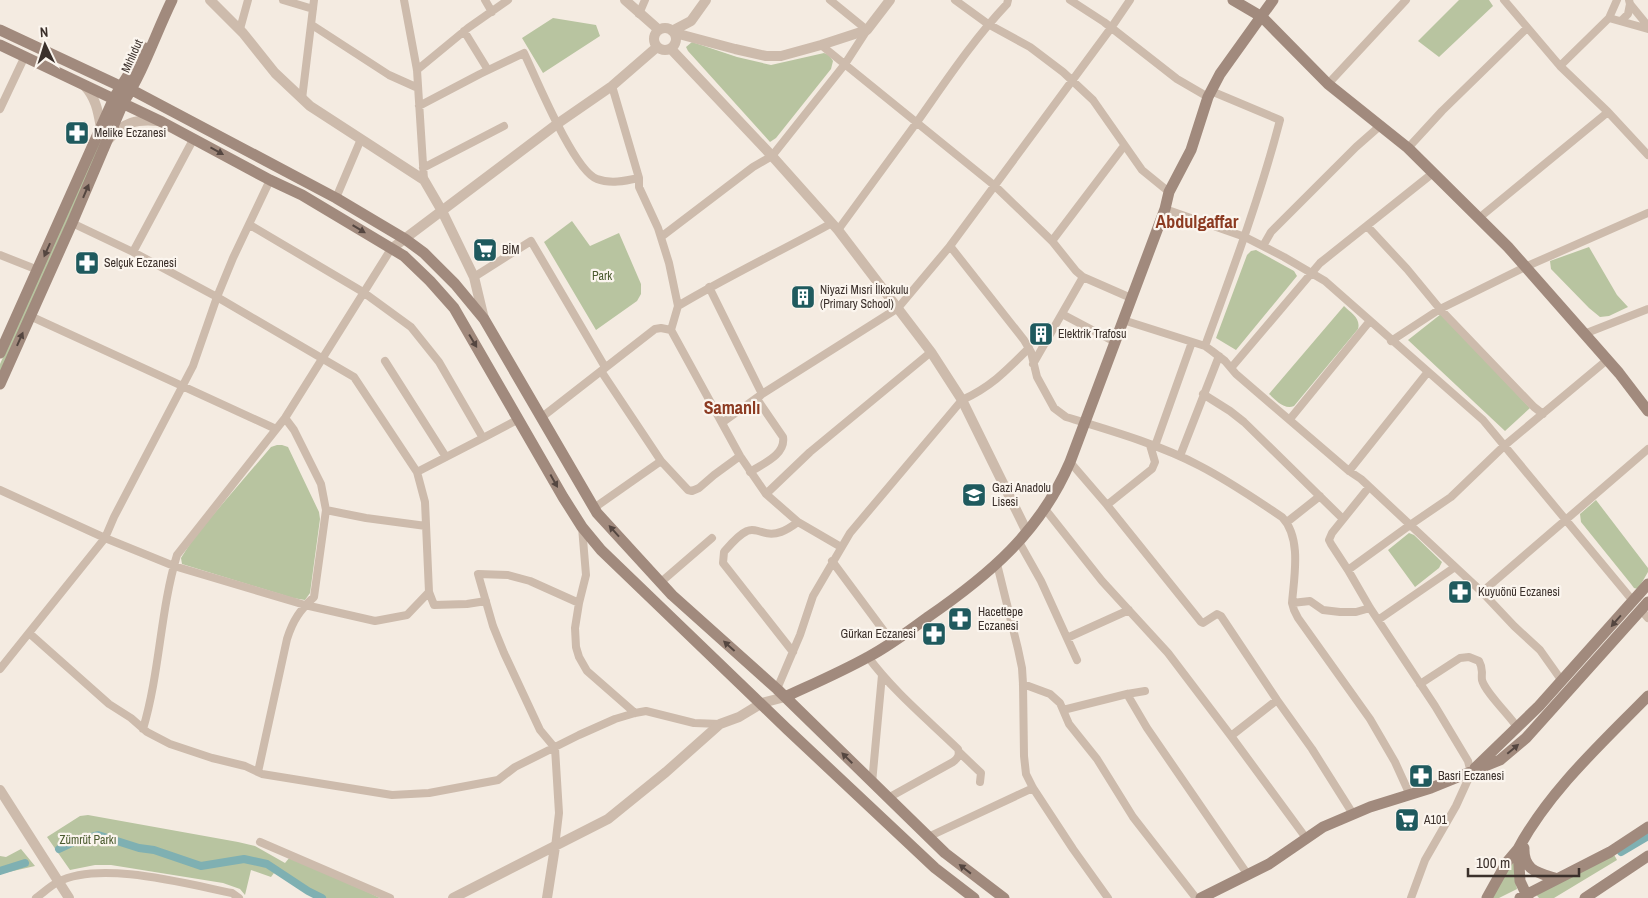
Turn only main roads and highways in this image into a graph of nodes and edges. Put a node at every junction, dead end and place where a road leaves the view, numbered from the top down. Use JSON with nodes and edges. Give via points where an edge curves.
{"nodes":[{"id":1,"x":172,"y":0,"type":"edge"},
{"id":2,"x":1233,"y":0,"type":"edge"},
{"id":3,"x":1273,"y":0,"type":"edge"},
{"id":4,"x":1262,"y":17,"type":"junction"},
{"id":5,"x":0,"y":30,"type":"edge"},
{"id":6,"x":0,"y":45,"type":"edge"},
{"id":7,"x":127,"y":88,"type":"junction"},
{"id":8,"x":119,"y":100,"type":"junction"},
{"id":9,"x":0,"y":353,"type":"edge"},
{"id":10,"x":0,"y":384,"type":"edge"},
{"id":11,"x":1648,"y":411,"type":"edge"},
{"id":12,"x":1648,"y":584,"type":"edge"},
{"id":13,"x":1642,"y":608,"type":"edge"},
{"id":14,"x":781,"y":693,"type":"junction"},
{"id":15,"x":1648,"y":696,"type":"edge"},
{"id":16,"x":1471,"y":773,"type":"junction"},
{"id":17,"x":1648,"y":827,"type":"edge"},
{"id":18,"x":1527,"y":833,"type":"junction"},
{"id":19,"x":1518,"y":849,"type":"junction"},
{"id":20,"x":1648,"y":856,"type":"edge"},
{"id":21,"x":1557,"y":879,"type":"junction"},
{"id":22,"x":1525,"y":897,"type":"edge"},
{"id":23,"x":974,"y":898,"type":"edge"},
{"id":24,"x":1004,"y":898,"type":"edge"},
{"id":25,"x":1201,"y":898,"type":"edge"},
{"id":26,"x":1487,"y":898,"type":"edge"},
{"id":27,"x":1585,"y":898,"type":"edge"}],
"edges":[{"from":1,"to":7,"type":"main road","name":"Mıhlıdut","via":[[155,35],[151,52]]},
{"from":2,"to":4,"type":"main road"},
{"from":3,"to":4,"type":"main road"},
{"from":4,"to":11,"type":"main road","via":[[1328,84],[1408,148],[1479,218],[1607,360]]},
{"from":4,"to":14,"type":"main road","via":[[1209,94],[1191,150],[1169,192],[1070,462],[1046,509],[1019,542],[967,590],[868,657]]},
{"from":5,"to":7,"type":"main road"},
{"from":6,"to":8,"type":"main road"},
{"from":7,"to":8,"type":"main road","name":"Mıhlıdut"},
{"from":14,"to":7,"type":"main road","one_way":true,"via":[[672,595],[594,508],[484,319],[424,253],[336,198]]},
{"from":8,"to":9,"type":"main road","name":"Mıhlıdut","one_way":true,"via":[[101,128]]},
{"from":10,"to":8,"type":"main road","name":"Mıhlıdut","one_way":true,"via":[[107,142]]},
{"from":8,"to":23,"type":"main road","one_way":true,"via":[[302,195],[404,256],[454,308],[563,497],[601,550],[934,868]]},
{"from":12,"to":13,"type":"main road"},
{"from":13,"to":16,"type":"main road","one_way":true,"via":[[1562,681]]},
{"from":16,"to":13,"type":"main road","one_way":true,"via":[[1500,760],[1526,738]]},
{"from":24,"to":14,"type":"main road","one_way":true,"via":[[945,853]]},
{"from":15,"to":18,"type":"main road","via":[[1558,790]]},
{"from":16,"to":25,"type":"main road","via":[[1370,807],[1323,827],[1269,864]]},
{"from":17,"to":21,"type":"main road","via":[[1610,852]]},
{"from":18,"to":19,"type":"main road"},
{"from":18,"to":21,"type":"main road","via":[[1524,854],[1528,866]]},
{"from":19,"to":22,"type":"main road","via":[[1520,881]]},
{"from":19,"to":26,"type":"main road"},
{"from":20,"to":27,"type":"main road"},
{"from":21,"to":22,"type":"main road"}]}
